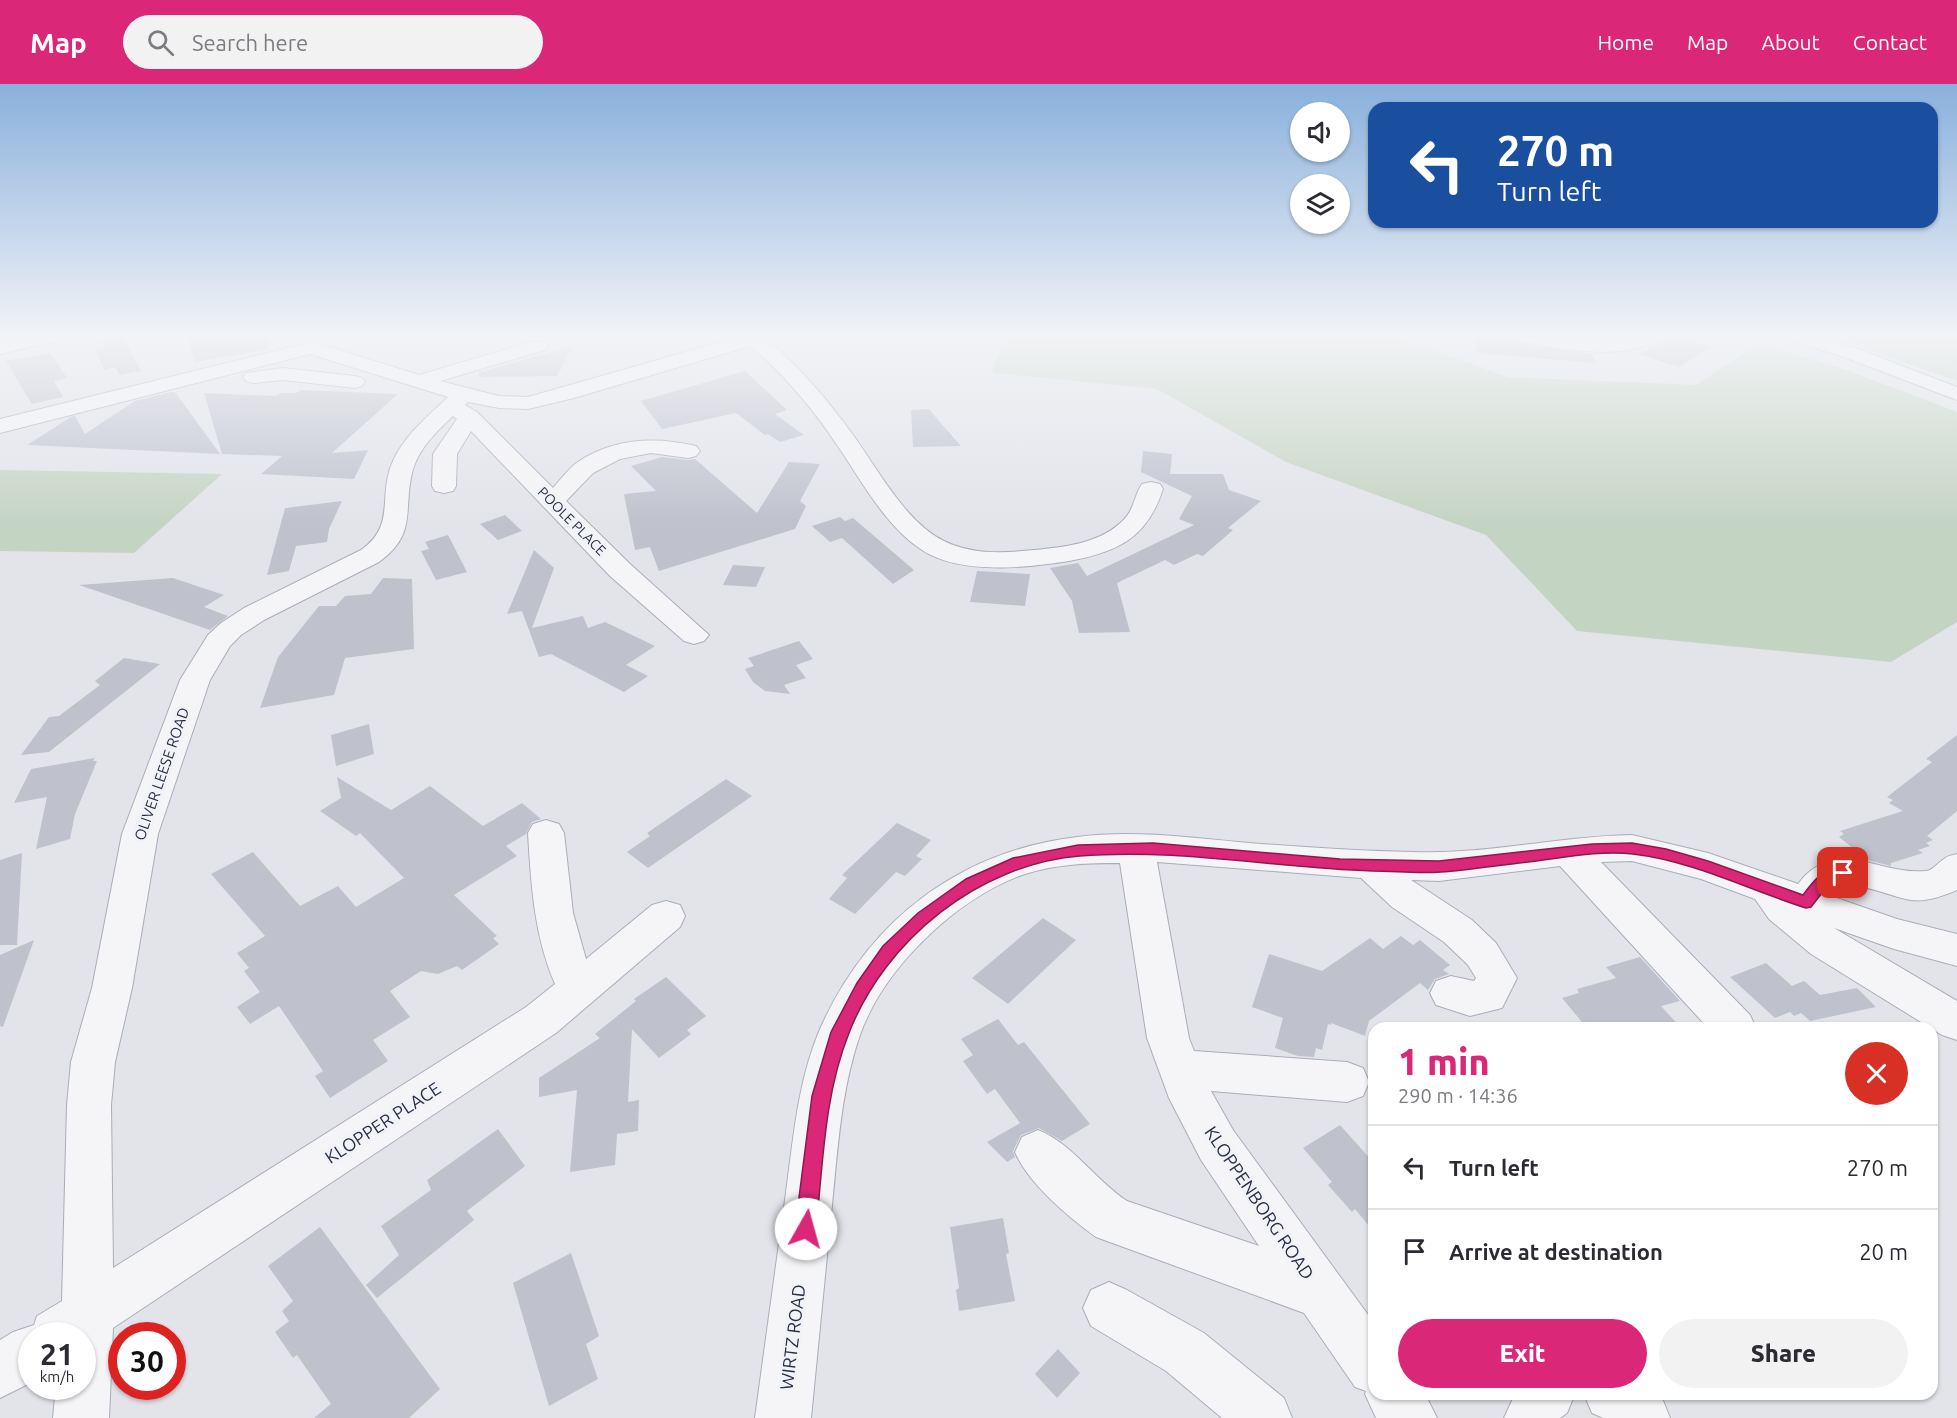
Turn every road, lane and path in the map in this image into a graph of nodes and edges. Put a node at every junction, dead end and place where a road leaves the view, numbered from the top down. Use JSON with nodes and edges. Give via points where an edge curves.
{"nodes":[{"id":1,"x":102,"y":399,"type":"edge"},
{"id":2,"x":446,"y":399,"type":"edge"},
{"id":3,"x":544,"y":399,"type":"edge"},
{"id":4,"x":813,"y":399,"type":"edge"},
{"id":5,"x":528,"y":403,"type":"junction"},
{"id":6,"x":467,"y":413,"type":"junction"},
{"id":7,"x":0,"y":426,"type":"edge"},
{"id":8,"x":688,"y":452,"type":"dead end"},
{"id":9,"x":444,"y":486,"type":"dead end"},
{"id":10,"x":1151,"y":489,"type":"dead end"},
{"id":11,"x":551,"y":500,"type":"junction"},
{"id":12,"x":694,"y":635,"type":"dead end"},
{"id":13,"x":546,"y":833,"type":"dead end"},
{"id":14,"x":1136,"y":849,"type":"junction"},
{"id":15,"x":1569,"y":852,"type":"junction"},
{"id":16,"x":1371,"y":866,"type":"junction"},
{"id":17,"x":1957,"y":868,"type":"edge"},
{"id":18,"x":1768,"y":889,"type":"junction"},
{"id":19,"x":1806,"y":902,"type":"junction"},
{"id":20,"x":666,"y":916,"type":"dead end"},
{"id":21,"x":1957,"y":950,"type":"edge"},
{"id":22,"x":578,"y":989,"type":"junction"},
{"id":23,"x":1451,"y":993,"type":"dead end"},
{"id":24,"x":1729,"y":1022,"type":"edge"},
{"id":25,"x":1957,"y":1022,"type":"edge"},
{"id":26,"x":1180,"y":1069,"type":"junction"},
{"id":27,"x":1347,"y":1082,"type":"dead end"},
{"id":28,"x":1038,"y":1152,"type":"dead end"},
{"id":29,"x":1321,"y":1293,"type":"junction"},
{"id":30,"x":1109,"y":1308,"type":"dead end"},
{"id":31,"x":72,"y":1322,"type":"edge"},
{"id":32,"x":77,"y":1322,"type":"edge"},
{"id":33,"x":18,"y":1360,"type":"edge"},
{"id":34,"x":1368,"y":1360,"type":"edge"},
{"id":35,"x":0,"y":1371,"type":"edge"},
{"id":36,"x":79,"y":1400,"type":"edge"},
{"id":37,"x":1396,"y":1400,"type":"edge"},
{"id":38,"x":1541,"y":1400,"type":"edge"},
{"id":39,"x":1623,"y":1400,"type":"edge"},
{"id":40,"x":81,"y":1418,"type":"edge"},
{"id":41,"x":783,"y":1418,"type":"edge"},
{"id":42,"x":1264,"y":1418,"type":"edge"},
{"id":43,"x":1409,"y":1418,"type":"edge"},
{"id":44,"x":1532,"y":1418,"type":"edge"},
{"id":45,"x":1642,"y":1418,"type":"edge"}],
"edges":[{"from":1,"to":7,"type":"street"},
{"from":2,"to":6,"type":"street"},
{"from":3,"to":5,"type":"street"},
{"from":4,"to":10,"type":"street","via":[[912,530],[949,553],[1023,559],[1076,552],[1130,529]]},
{"from":5,"to":6,"type":"street","via":[[499,402]]},
{"from":5,"to":6,"type":"street","via":[[497,418]]},
{"from":6,"to":9,"type":"street","via":[[445,454]]},
{"from":6,"to":11,"type":"street","name":"POOLE PLACE"},
{"from":6,"to":31,"type":"street","name":"OLIVER LEESE ROAD","via":[[413,446],[400,471],[390,537],[381,548],[231,629],[218,641],[195,680],[140,834],[112,988],[93,1062]]},
{"from":8,"to":11,"type":"street","via":[[651,446],[626,450],[601,459],[577,475],[565,491]]},
{"from":11,"to":12,"type":"street","name":"POOLE PLACE","via":[[620,570]]},
{"from":13,"to":22,"type":"street","via":[[550,888],[563,952]]},
{"from":14,"to":16,"type":"street","name":"WIRTZ ROAD"},
{"from":14,"to":26,"type":"street","name":"KLOPPENBORG ROAD","via":[[1157,983],[1168,1038]]},
{"from":14,"to":41,"type":"street","name":"WIRTZ ROAD","via":[[1078,850],[1018,862],[971,884],[923,917],[889,951],[863,988],[840,1032],[821,1096]]},
{"from":15,"to":16,"type":"street","name":"WIRTZ ROAD","via":[[1439,867]]},
{"from":15,"to":18,"type":"street","name":"WIRTZ ROAD","via":[[1632,848],[1708,867]]},
{"from":15,"to":24,"type":"street"},
{"from":16,"to":23,"type":"street","via":[[1405,897],[1458,931],[1482,954],[1497,978],[1487,996],[1470,999]]},
{"from":17,"to":19,"type":"street","via":[[1948,879],[1916,886],[1864,874],[1832,875],[1823,880]]},
{"from":18,"to":19,"type":"street","name":"WIRTZ ROAD"},
{"from":18,"to":25,"type":"street","via":[[1783,909],[1825,943]]},
{"from":19,"to":21,"type":"street","name":"WIRTZ ROAD","via":[[1894,934]]},
{"from":20,"to":22,"type":"street","name":"KLOPPER PLACE"},
{"from":22,"to":32,"type":"street","name":"KLOPPER PLACE","via":[[541,1020]]},
{"from":26,"to":27,"type":"street"},
{"from":26,"to":29,"type":"street","name":"KLOPPENBORG ROAD","via":[[1217,1145]]},
{"from":28,"to":29,"type":"street","via":[[1094,1207],[1113,1220]]},
{"from":29,"to":34,"type":"street","name":"KLOPPENBORG ROAD"},
{"from":30,"to":42,"type":"street","via":[[1185,1352]]},
{"from":33,"to":35,"type":"street"},
{"from":36,"to":40,"type":"street","name":"OLIVER LEESE ROAD"},
{"from":37,"to":43,"type":"street"},
{"from":38,"to":44,"type":"street"},
{"from":39,"to":45,"type":"street"}]}
